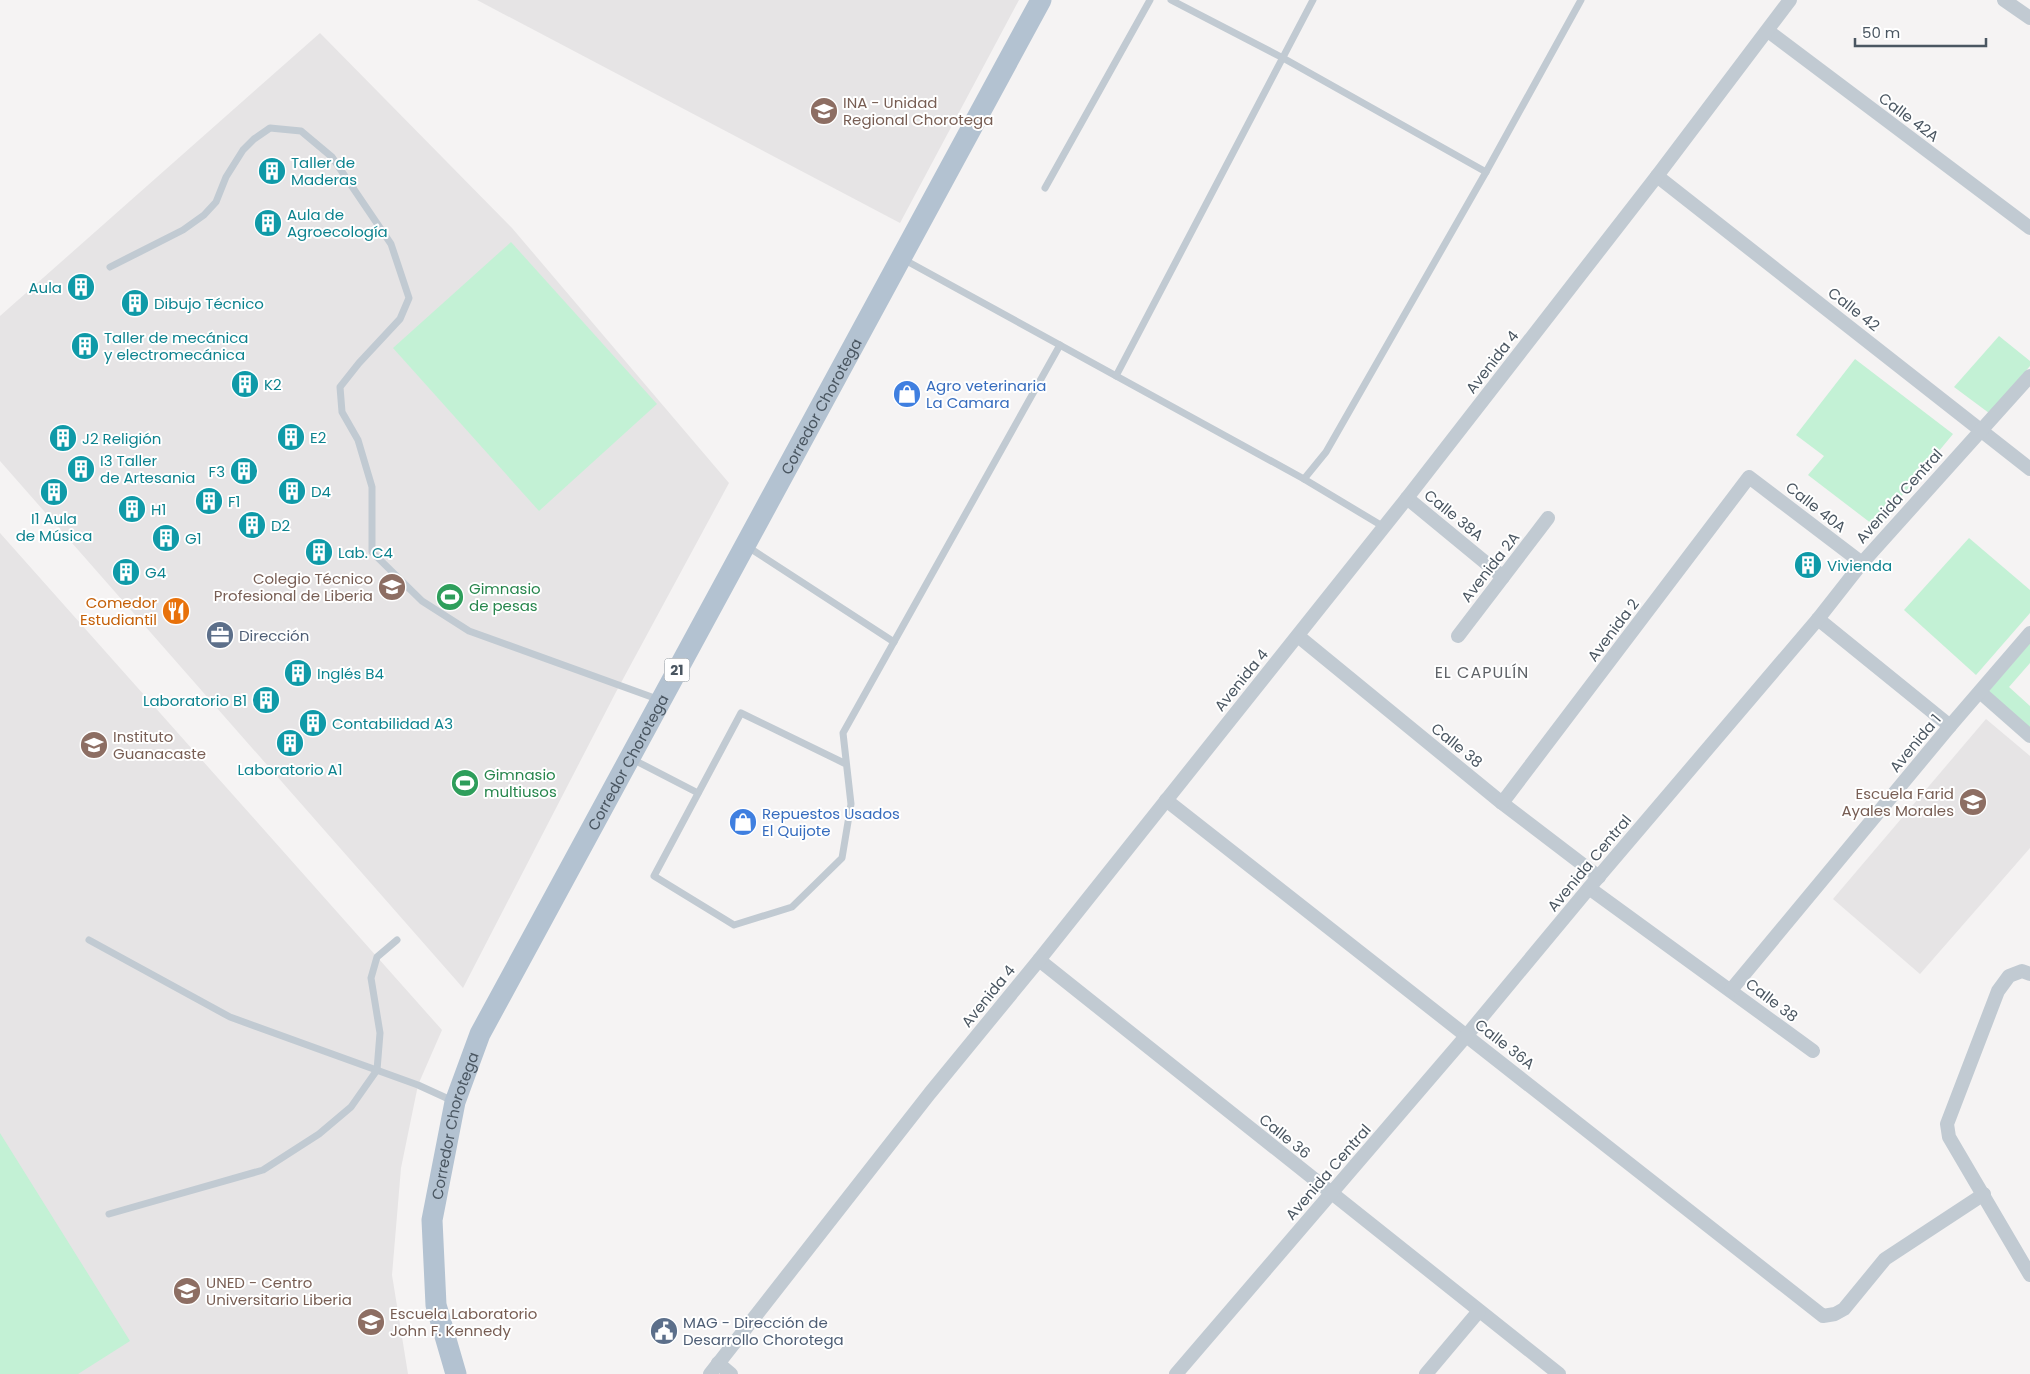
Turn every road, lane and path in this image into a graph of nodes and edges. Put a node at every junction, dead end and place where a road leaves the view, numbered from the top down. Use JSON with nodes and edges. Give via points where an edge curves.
{"nodes":[{"id":1,"x":1042,"y":0,"type":"edge"},
{"id":2,"x":1150,"y":0,"type":"edge"},
{"id":3,"x":1171,"y":0,"type":"edge"},
{"id":4,"x":1313,"y":0,"type":"edge"},
{"id":5,"x":1581,"y":0,"type":"edge"},
{"id":6,"x":1790,"y":0,"type":"edge"},
{"id":7,"x":2004,"y":0,"type":"edge"},
{"id":8,"x":2030,"y":18,"type":"edge"},
{"id":9,"x":1768,"y":31,"type":"junction"},
{"id":10,"x":1283,"y":58,"type":"junction"},
{"id":11,"x":1486,"y":172,"type":"junction"},
{"id":12,"x":1657,"y":176,"type":"junction"},
{"id":13,"x":1045,"y":188,"type":"dead end"},
{"id":14,"x":2030,"y":228,"type":"edge"},
{"id":15,"x":901,"y":258,"type":"junction"},
{"id":16,"x":110,"y":267,"type":"dead end"},
{"id":17,"x":1060,"y":345,"type":"junction"},
{"id":18,"x":1116,"y":376,"type":"junction"},
{"id":19,"x":2030,"y":376,"type":"edge"},
{"id":20,"x":1981,"y":429,"type":"junction"},
{"id":21,"x":2030,"y":469,"type":"edge"},
{"id":22,"x":1750,"y":477,"type":"joint"},
{"id":23,"x":1304,"y":479,"type":"junction"},
{"id":24,"x":1407,"y":498,"type":"junction"},
{"id":25,"x":1548,"y":518,"type":"dead end"},
{"id":26,"x":1384,"y":527,"type":"junction"},
{"id":27,"x":745,"y":545,"type":"junction"},
{"id":28,"x":1862,"y":563,"type":"junction"},
{"id":29,"x":1503,"y":577,"type":"junction"},
{"id":30,"x":1818,"y":619,"type":"junction"},
{"id":31,"x":2030,"y":633,"type":"edge"},
{"id":32,"x":1298,"y":636,"type":"junction"},
{"id":33,"x":1458,"y":636,"type":"dead end"},
{"id":34,"x":894,"y":642,"type":"junction"},
{"id":35,"x":1980,"y":692,"type":"junction"},
{"id":36,"x":660,"y":700,"type":"junction"},
{"id":37,"x":1950,"y":726,"type":"junction"},
{"id":38,"x":2030,"y":736,"type":"edge"},
{"id":39,"x":629,"y":758,"type":"junction"},
{"id":40,"x":846,"y":764,"type":"junction"},
{"id":41,"x":698,"y":793,"type":"junction"},
{"id":42,"x":1166,"y":800,"type":"junction"},
{"id":43,"x":1502,"y":803,"type":"junction"},
{"id":44,"x":1599,"y":877,"type":"junction"},
{"id":45,"x":1589,"y":888,"type":"junction"},
{"id":46,"x":89,"y":940,"type":"dead end"},
{"id":47,"x":397,"y":940,"type":"dead end"},
{"id":48,"x":1038,"y":960,"type":"junction"},
{"id":49,"x":2030,"y":974,"type":"edge"},
{"id":50,"x":1731,"y":990,"type":"junction"},
{"id":51,"x":1467,"y":1035,"type":"junction"},
{"id":52,"x":1813,"y":1052,"type":"dead end"},
{"id":53,"x":376,"y":1070,"type":"junction"},
{"id":54,"x":455,"y":1102,"type":"junction"},
{"id":55,"x":1331,"y":1193,"type":"junction"},
{"id":56,"x":1984,"y":1194,"type":"junction"},
{"id":57,"x":109,"y":1214,"type":"dead end"},
{"id":58,"x":2030,"y":1276,"type":"edge"},
{"id":59,"x":1479,"y":1311,"type":"junction"},
{"id":60,"x":714,"y":1369,"type":"edge"},
{"id":61,"x":456,"y":1374,"type":"edge"},
{"id":62,"x":731,"y":1374,"type":"edge"},
{"id":63,"x":1176,"y":1374,"type":"edge"},
{"id":64,"x":1426,"y":1374,"type":"edge"},
{"id":65,"x":1559,"y":1374,"type":"edge"}],
"edges":[{"from":1,"to":15,"type":"main road","name":"Corredor Chorotega","number":"21"},
{"from":2,"to":13,"type":"lane"},
{"from":3,"to":10,"type":"lane"},
{"from":4,"to":10,"type":"lane"},
{"from":5,"to":11,"type":"lane"},
{"from":6,"to":9,"type":"street","name":"Avenida 4"},
{"from":7,"to":8,"type":"street"},
{"from":9,"to":12,"type":"street","name":"Avenida 4"},
{"from":9,"to":14,"type":"street","name":"Calle 42A"},
{"from":10,"to":11,"type":"lane"},
{"from":10,"to":18,"type":"lane"},
{"from":11,"to":23,"type":"lane","via":[[1326,452]]},
{"from":12,"to":20,"type":"street","name":"Calle 42"},
{"from":12,"to":24,"type":"street","name":"Avenida 4"},
{"from":15,"to":17,"type":"lane"},
{"from":15,"to":27,"type":"main road","name":"Corredor Chorotega","number":"21"},
{"from":16,"to":36,"type":"lane","via":[[183,230],[204,215],[216,202],[242,150],[254,139],[270,128],[301,131],[332,157],[391,244],[409,298],[400,319],[340,387],[342,412],[358,440],[372,487],[372,552],[422,601],[469,631]]},
{"from":17,"to":18,"type":"lane"},
{"from":17,"to":34,"type":"lane"},
{"from":18,"to":23,"type":"lane"},
{"from":19,"to":20,"type":"street","name":"Avenida Central"},
{"from":20,"to":21,"type":"street","name":"Calle 42"},
{"from":20,"to":28,"type":"street","name":"Avenida Central"},
{"from":22,"to":28,"type":"street","name":"Calle 40A"},
{"from":22,"to":43,"type":"street","name":"Avenida 2"},
{"from":23,"to":26,"type":"lane"},
{"from":24,"to":26,"type":"street","name":"Avenida 4"},
{"from":24,"to":29,"type":"street","name":"Calle 38A"},
{"from":25,"to":29,"type":"street","name":"Avenida 2A"},
{"from":26,"to":32,"type":"street","name":"Avenida 4"},
{"from":27,"to":34,"type":"lane"},
{"from":27,"to":36,"type":"main road","name":"Corredor Chorotega","number":"21"},
{"from":28,"to":30,"type":"street","name":"Avenida Central"},
{"from":29,"to":33,"type":"street","name":"Avenida 2A"},
{"from":30,"to":37,"type":"street"},
{"from":30,"to":44,"type":"street","name":"Avenida Central"},
{"from":31,"to":35,"type":"street","name":"Avenida 1"},
{"from":32,"to":42,"type":"street","name":"Avenida 4"},
{"from":32,"to":43,"type":"street","name":"Calle 38"},
{"from":34,"to":40,"type":"lane","via":[[843,733]]},
{"from":35,"to":37,"type":"street","name":"Avenida 1"},
{"from":35,"to":38,"type":"street"},
{"from":36,"to":39,"type":"main road","name":"Corredor Chorotega","number":"21"},
{"from":37,"to":50,"type":"street","name":"Avenida 1"},
{"from":39,"to":41,"type":"lane"},
{"from":39,"to":54,"type":"main road","name":"Corredor Chorotega","number":"21","via":[[480,1034]]},
{"from":40,"to":41,"type":"lane","via":[[741,713]]},
{"from":40,"to":41,"type":"lane","via":[[851,804],[842,858],[792,907],[734,925],[654,876]]},
{"from":42,"to":48,"type":"street","name":"Avenida 4"},
{"from":42,"to":51,"type":"street","name":"Calle 36A"},
{"from":43,"to":44,"type":"street","name":"Calle 38"},
{"from":44,"to":45,"type":"street","name":"Avenida Central"},
{"from":45,"to":50,"type":"street","name":"Calle 38"},
{"from":45,"to":51,"type":"street","name":"Avenida Central"},
{"from":46,"to":53,"type":"lane","via":[[230,1017]]},
{"from":47,"to":53,"type":"lane","via":[[377,957],[372,978],[380,1033]]},
{"from":48,"to":55,"type":"street","name":"Calle 36"},
{"from":48,"to":60,"type":"street","name":"Avenida 4"},
{"from":49,"to":56,"type":"street","via":[[2022,970],[2009,976],[1998,991],[1947,1124],[1950,1137]]},
{"from":50,"to":52,"type":"street","name":"Calle 38"},
{"from":51,"to":55,"type":"street","name":"Avenida Central"},
{"from":51,"to":56,"type":"street","name":"Calle 36A","via":[[1823,1316],[1844,1309],[1890,1255]]},
{"from":53,"to":54,"type":"lane"},
{"from":53,"to":57,"type":"lane","via":[[351,1107],[319,1134],[263,1170]]},
{"from":54,"to":61,"type":"main road","name":"Corredor Chorotega","number":"21","via":[[432,1220],[436,1305]]},
{"from":55,"to":59,"type":"street","name":"Calle 36"},
{"from":55,"to":63,"type":"street","name":"Avenida Central"},
{"from":56,"to":58,"type":"street"},
{"from":59,"to":64,"type":"street"},
{"from":59,"to":65,"type":"street","name":"Calle 36"},
{"from":60,"to":62,"type":"street"}]}
